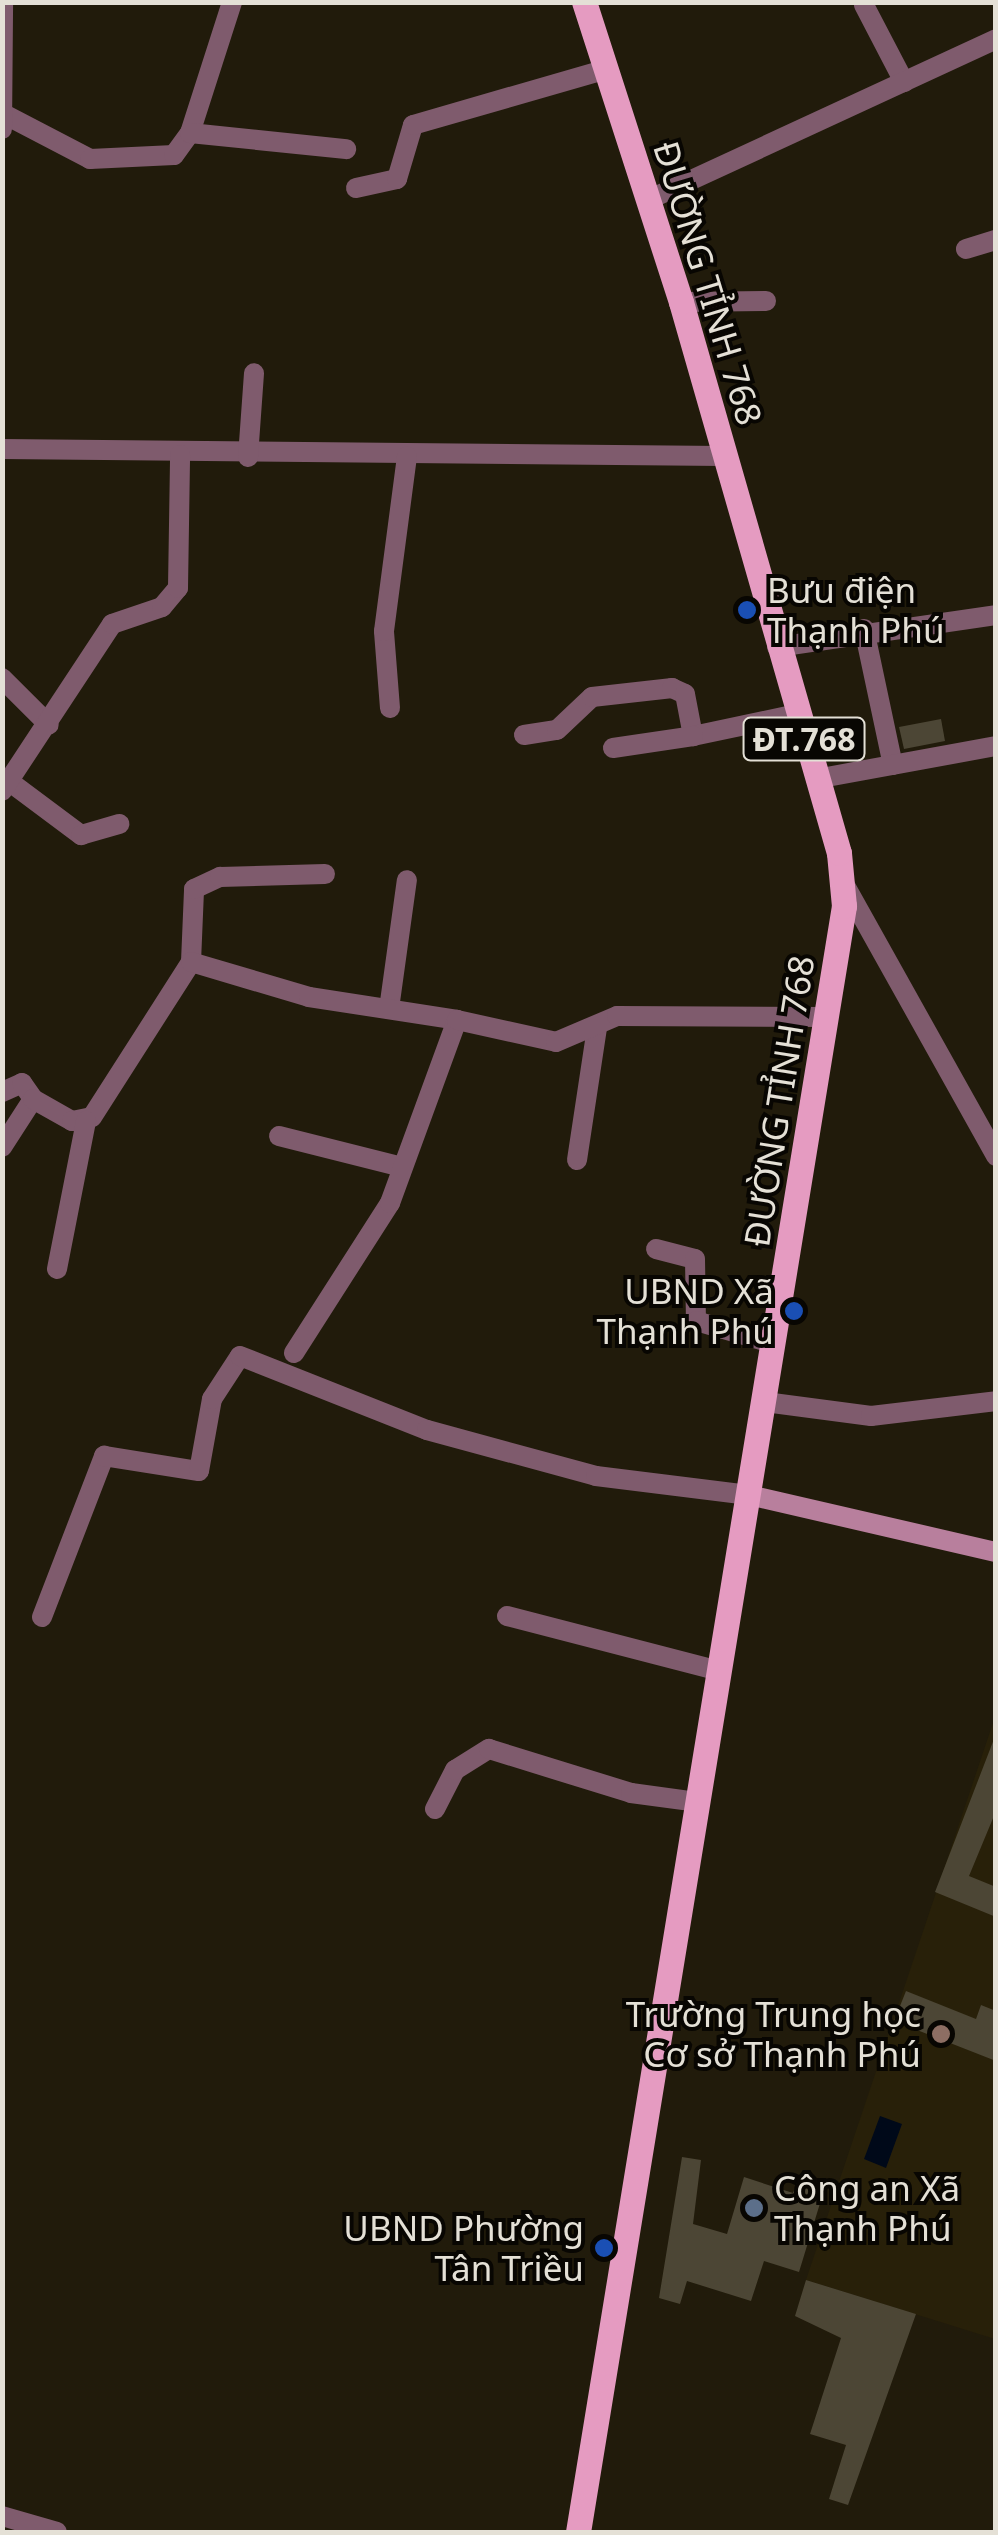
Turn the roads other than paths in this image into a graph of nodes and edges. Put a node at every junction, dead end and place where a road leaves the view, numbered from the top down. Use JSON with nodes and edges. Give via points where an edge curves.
{"nodes":[{"id":1,"x":4,"y":2,"type":"edge"},
{"id":2,"x":232,"y":2,"type":"edge"},
{"id":3,"x":584,"y":2,"type":"edge"},
{"id":4,"x":864,"y":5,"type":"dead end"},
{"id":5,"x":996,"y":39,"type":"edge"},
{"id":6,"x":604,"y":70,"type":"junction"},
{"id":7,"x":904,"y":82,"type":"junction"},
{"id":8,"x":3,"y":121,"type":"edge"},
{"id":9,"x":190,"y":133,"type":"junction"},
{"id":10,"x":346,"y":148,"type":"dead end"},
{"id":11,"x":356,"y":188,"type":"dead end"},
{"id":12,"x":648,"y":200,"type":"junction"},
{"id":13,"x":996,"y":240,"type":"edge"},
{"id":14,"x":966,"y":249,"type":"dead end"},
{"id":15,"x":766,"y":301,"type":"dead end"},
{"id":16,"x":681,"y":302,"type":"junction"},
{"id":17,"x":254,"y":374,"type":"dead end"},
{"id":18,"x":2,"y":449,"type":"edge"},
{"id":19,"x":180,"y":456,"type":"junction"},
{"id":20,"x":724,"y":456,"type":"junction"},
{"id":21,"x":248,"y":457,"type":"junction"},
{"id":22,"x":408,"y":457,"type":"junction"},
{"id":23,"x":996,"y":615,"type":"edge"},
{"id":24,"x":864,"y":630,"type":"junction"},
{"id":25,"x":777,"y":647,"type":"junction"},
{"id":26,"x":2,"y":678,"type":"edge"},
{"id":27,"x":390,"y":708,"type":"dead end"},
{"id":28,"x":797,"y":714,"type":"junction"},
{"id":29,"x":49,"y":724,"type":"junction"},
{"id":30,"x":524,"y":734,"type":"dead end"},
{"id":31,"x":693,"y":736,"type":"junction"},
{"id":32,"x":996,"y":746,"type":"edge"},
{"id":33,"x":614,"y":748,"type":"dead end"},
{"id":34,"x":893,"y":765,"type":"junction"},
{"id":35,"x":816,"y":779,"type":"junction"},
{"id":36,"x":6,"y":786,"type":"edge"},
{"id":37,"x":119,"y":824,"type":"dead end"},
{"id":38,"x":325,"y":874,"type":"dead end"},
{"id":39,"x":407,"y":880,"type":"dead end"},
{"id":40,"x":843,"y":881,"type":"junction"},
{"id":41,"x":190,"y":962,"type":"junction"},
{"id":42,"x":389,"y":1009,"type":"junction"},
{"id":43,"x":828,"y":1017,"type":"junction"},
{"id":44,"x":457,"y":1020,"type":"junction"},
{"id":45,"x":597,"y":1028,"type":"junction"},
{"id":46,"x":2,"y":1092,"type":"edge"},
{"id":47,"x":33,"y":1099,"type":"junction"},
{"id":48,"x":86,"y":1121,"type":"junction"},
{"id":49,"x":279,"y":1136,"type":"dead end"},
{"id":50,"x":2,"y":1147,"type":"edge"},
{"id":51,"x":996,"y":1156,"type":"edge"},
{"id":52,"x":577,"y":1160,"type":"dead end"},
{"id":53,"x":402,"y":1168,"type":"junction"},
{"id":54,"x":656,"y":1249,"type":"dead end"},
{"id":55,"x":57,"y":1269,"type":"dead end"},
{"id":56,"x":775,"y":1344,"type":"junction"},
{"id":57,"x":294,"y":1353,"type":"dead end"},
{"id":58,"x":996,"y":1400,"type":"edge"},
{"id":59,"x":765,"y":1402,"type":"junction"},
{"id":60,"x":749,"y":1495,"type":"junction"},
{"id":61,"x":996,"y":1552,"type":"edge"},
{"id":62,"x":507,"y":1616,"type":"dead end"},
{"id":63,"x":42,"y":1617,"type":"dead end"},
{"id":64,"x":720,"y":1671,"type":"junction"},
{"id":65,"x":698,"y":1802,"type":"junction"},
{"id":66,"x":435,"y":1810,"type":"dead end"},
{"id":67,"x":2,"y":2516,"type":"edge"},
{"id":68,"x":57,"y":2532,"type":"edge"},
{"id":69,"x":578,"y":2532,"type":"edge"}],
"edges":[{"from":1,"to":8,"type":"street"},
{"from":2,"to":9,"type":"street"},
{"from":3,"to":6,"type":"main road","name":"ĐƯỜNG TỈNH 768","number":"ĐT.768"},
{"from":4,"to":7,"type":"street"},
{"from":5,"to":7,"type":"street"},
{"from":6,"to":11,"type":"street","via":[[412,125],[397,180]]},
{"from":6,"to":12,"type":"main road","name":"ĐƯỜNG TỈNH 768","number":"ĐT.768"},
{"from":7,"to":12,"type":"street"},
{"from":8,"to":9,"type":"street","via":[[67,152],[106,162],[166,159]]},
{"from":9,"to":10,"type":"street"},
{"from":12,"to":16,"type":"main road","name":"ĐƯỜNG TỈNH 768","number":"ĐT.768"},
{"from":13,"to":14,"type":"street"},
{"from":15,"to":16,"type":"street"},
{"from":16,"to":20,"type":"main road","name":"ĐƯỜNG TỈNH 768","number":"ĐT.768"},
{"from":17,"to":21,"type":"street"},
{"from":18,"to":19,"type":"street"},
{"from":19,"to":21,"type":"street"},
{"from":19,"to":29,"type":"street","via":[[178,588],[162,606],[112,624]]},
{"from":20,"to":22,"type":"street"},
{"from":20,"to":25,"type":"main road","name":"ĐƯỜNG TỈNH 768","number":"ĐT.768"},
{"from":21,"to":22,"type":"street"},
{"from":22,"to":27,"type":"street","via":[[384,632]]},
{"from":23,"to":24,"type":"street"},
{"from":24,"to":25,"type":"street"},
{"from":24,"to":34,"type":"street"},
{"from":25,"to":28,"type":"main road","name":"ĐƯỜNG TỈNH 768","number":"ĐT.768"},
{"from":26,"to":29,"type":"street"},
{"from":28,"to":31,"type":"street"},
{"from":28,"to":35,"type":"main road","name":"ĐƯỜNG TỈNH 768","number":"ĐT.768"},
{"from":29,"to":36,"type":"street"},
{"from":30,"to":31,"type":"street","via":[[558,730],[592,698],[672,688],[685,694]]},
{"from":31,"to":33,"type":"street"},
{"from":32,"to":34,"type":"street"},
{"from":34,"to":35,"type":"street"},
{"from":35,"to":40,"type":"main road","name":"ĐƯỜNG TỈNH 768","number":"ĐT.768"},
{"from":36,"to":37,"type":"street","via":[[81,835]]},
{"from":38,"to":41,"type":"street","via":[[220,877],[194,889]]},
{"from":39,"to":42,"type":"street"},
{"from":40,"to":43,"type":"main road","name":"ĐƯỜNG TỈNH 768","number":"ĐT.768"},
{"from":40,"to":51,"type":"street"},
{"from":41,"to":42,"type":"street"},
{"from":41,"to":48,"type":"street"},
{"from":42,"to":44,"type":"street"},
{"from":43,"to":45,"type":"street","via":[[616,1016]]},
{"from":43,"to":56,"type":"main road","name":"ĐƯỜNG TỈNH 768","number":"ĐT.768"},
{"from":44,"to":45,"type":"street","via":[[556,1042]]},
{"from":44,"to":53,"type":"street"},
{"from":45,"to":52,"type":"street"},
{"from":46,"to":47,"type":"street","via":[[22,1082]]},
{"from":47,"to":48,"type":"street"},
{"from":47,"to":50,"type":"street"},
{"from":48,"to":55,"type":"street"},
{"from":49,"to":53,"type":"street"},
{"from":53,"to":57,"type":"street","via":[[358,1264]]},
{"from":54,"to":56,"type":"street","via":[[696,1259],[696,1320]]},
{"from":56,"to":59,"type":"main road","name":"ĐƯỜNG TỈNH 768","number":"ĐT.768"},
{"from":58,"to":59,"type":"street","via":[[872,1416]]},
{"from":59,"to":60,"type":"main road","name":"ĐƯỜNG TỈNH 768","number":"ĐT.768"},
{"from":60,"to":61,"type":"street"},
{"from":60,"to":63,"type":"street","via":[[596,1476],[427,1430],[240,1356],[212,1399],[199,1471],[104,1456]]},
{"from":60,"to":64,"type":"main road","name":"ĐƯỜNG TỈNH 768","number":"ĐT.768"},
{"from":62,"to":64,"type":"street"},
{"from":64,"to":65,"type":"main road","name":"ĐƯỜNG TỈNH 768","number":"ĐT.768"},
{"from":65,"to":66,"type":"street","via":[[631,1793],[489,1749],[456,1770]]},
{"from":65,"to":69,"type":"main road","name":"ĐƯỜNG TỈNH 768","number":"ĐT.768"},
{"from":67,"to":68,"type":"street"}]}
